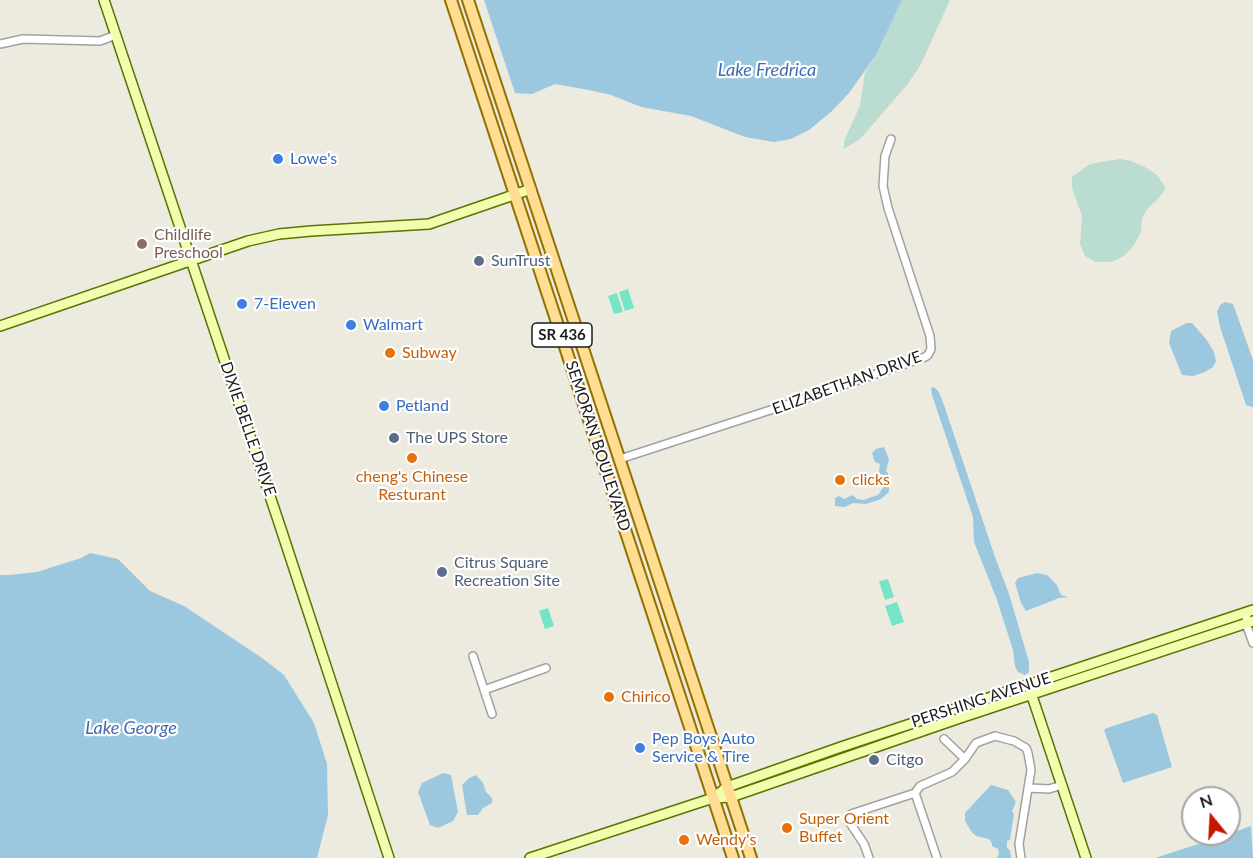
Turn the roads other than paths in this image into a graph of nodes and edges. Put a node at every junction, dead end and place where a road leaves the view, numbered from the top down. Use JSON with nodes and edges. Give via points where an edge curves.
{"nodes":[{"id":1,"x":104,"y":0,"type":"edge"},
{"id":2,"x":468,"y":0,"type":"edge"},
{"id":3,"x":452,"y":5,"type":"edge"},
{"id":4,"x":116,"y":35,"type":"junction"},
{"id":5,"x":0,"y":44,"type":"edge"},
{"id":6,"x":484,"y":46,"type":"junction"},
{"id":7,"x":891,"y":139,"type":"dead end"},
{"id":8,"x":531,"y":189,"type":"junction"},
{"id":9,"x":515,"y":195,"type":"junction"},
{"id":10,"x":191,"y":261,"type":"junction"},
{"id":11,"x":0,"y":326,"type":"edge"},
{"id":12,"x":583,"y":399,"type":"junction"},
{"id":13,"x":615,"y":444,"type":"junction"},
{"id":14,"x":620,"y":459,"type":"junction"},
{"id":15,"x":615,"y":497,"type":"junction"},
{"id":16,"x":641,"y":522,"type":"junction"},
{"id":17,"x":651,"y":608,"type":"junction"},
{"id":18,"x":1250,"y":611,"type":"edge"},
{"id":19,"x":1251,"y":622,"type":"edge"},
{"id":20,"x":677,"y":634,"type":"junction"},
{"id":21,"x":1253,"y":643,"type":"edge"},
{"id":22,"x":473,"y":656,"type":"dead end"},
{"id":23,"x":546,"y":668,"type":"dead end"},
{"id":24,"x":1029,"y":684,"type":"junction"},
{"id":25,"x":1016,"y":688,"type":"junction"},
{"id":26,"x":484,"y":690,"type":"junction"},
{"id":27,"x":1032,"y":695,"type":"junction"},
{"id":28,"x":1019,"y":699,"type":"junction"},
{"id":29,"x":492,"y":714,"type":"dead end"},
{"id":30,"x":944,"y":739,"type":"dead end"},
{"id":31,"x":965,"y":759,"type":"junction"},
{"id":32,"x":1062,"y":785,"type":"junction"},
{"id":33,"x":1029,"y":788,"type":"junction"},
{"id":34,"x":729,"y":792,"type":"junction"},
{"id":35,"x":915,"y":793,"type":"junction"},
{"id":36,"x":713,"y":798,"type":"junction"},
{"id":37,"x":389,"y":858,"type":"edge"},
{"id":38,"x":530,"y":858,"type":"edge"},
{"id":39,"x":733,"y":858,"type":"edge"},
{"id":40,"x":751,"y":858,"type":"edge"},
{"id":41,"x":869,"y":858,"type":"edge"},
{"id":42,"x":937,"y":858,"type":"edge"},
{"id":43,"x":1022,"y":858,"type":"edge"},
{"id":44,"x":1086,"y":858,"type":"edge"}],
"edges":[{"from":1,"to":4,"type":"street","name":"DIXIE BELLE DRIVE"},
{"from":2,"to":6,"type":"main road","name":"SEMORAN BOULEVARD","number":"SR 436"},
{"from":3,"to":6,"type":"main road","via":[[468,18]]},
{"from":3,"to":9,"type":"main road","name":"SEMORAN BOULEVARD","number":"SR 436"},
{"from":4,"to":5,"type":"street","via":[[100,41],[23,39]]},
{"from":4,"to":10,"type":"street","name":"DIXIE BELLE DRIVE"},
{"from":6,"to":8,"type":"main road","name":"SEMORAN BOULEVARD","number":"SR 436"},
{"from":7,"to":14,"type":"street","name":"ELIZABETHAN DRIVE","via":[[885,156],[883,186],[932,343],[928,355]]},
{"from":8,"to":9,"type":"street"},
{"from":8,"to":13,"type":"main road","name":"SEMORAN BOULEVARD","number":"SR 436"},
{"from":9,"to":10,"type":"street","via":[[429,224],[279,234]]},
{"from":9,"to":12,"type":"main road","name":"SEMORAN BOULEVARD","number":"SR 436"},
{"from":10,"to":11,"type":"street"},
{"from":10,"to":37,"type":"street","name":"DIXIE BELLE DRIVE"},
{"from":12,"to":13,"type":"main road","via":[[596,408],[607,438]]},
{"from":12,"to":15,"type":"main road","name":"SEMORAN BOULEVARD","number":"SR 436"},
{"from":13,"to":14,"type":"main road","name":"SEMORAN BOULEVARD","number":"SR 436"},
{"from":14,"to":16,"type":"main road","name":"SEMORAN BOULEVARD","number":"SR 436"},
{"from":15,"to":16,"type":"main road","via":[[629,505]]},
{"from":15,"to":17,"type":"main road","name":"SEMORAN BOULEVARD","number":"SR 436"},
{"from":16,"to":20,"type":"main road","name":"SEMORAN BOULEVARD","number":"SR 436"},
{"from":17,"to":20,"type":"main road","via":[[663,625]]},
{"from":17,"to":36,"type":"main road","name":"SEMORAN BOULEVARD","number":"SR 436"},
{"from":18,"to":19,"type":"street"},
{"from":18,"to":24,"type":"street","name":"PERSHING AVENUE"},
{"from":19,"to":21,"type":"street"},
{"from":19,"to":27,"type":"street","name":"PERSHING AVENUE"},
{"from":20,"to":34,"type":"main road","name":"SEMORAN BOULEVARD","number":"SR 436"},
{"from":22,"to":26,"type":"street"},
{"from":23,"to":26,"type":"street"},
{"from":24,"to":25,"type":"street","name":"PERSHING AVENUE"},
{"from":24,"to":27,"type":"street"},
{"from":25,"to":28,"type":"street"},
{"from":25,"to":34,"type":"street","name":"PERSHING AVENUE"},
{"from":26,"to":29,"type":"street"},
{"from":27,"to":28,"type":"street","name":"PERSHING AVENUE"},
{"from":27,"to":32,"type":"street"},
{"from":28,"to":34,"type":"street","name":"PERSHING AVENUE"},
{"from":30,"to":31,"type":"street"},
{"from":31,"to":33,"type":"street","via":[[976,743],[995,735],[1014,741],[1028,753]]},
{"from":31,"to":35,"type":"street","via":[[952,772],[920,786]]},
{"from":32,"to":33,"type":"street"},
{"from":32,"to":44,"type":"street"},
{"from":33,"to":43,"type":"street","via":[[1019,844]]},
{"from":34,"to":36,"type":"street","name":"PERSHING AVENUE"},
{"from":34,"to":40,"type":"main road","name":"SEMORAN BOULEVARD","number":"SR 436"},
{"from":35,"to":41,"type":"street","via":[[851,814],[848,820]]},
{"from":35,"to":42,"type":"street"},
{"from":36,"to":38,"type":"street","name":"PERSHING AVENUE"},
{"from":36,"to":39,"type":"main road","name":"SEMORAN BOULEVARD","number":"SR 436"}]}
